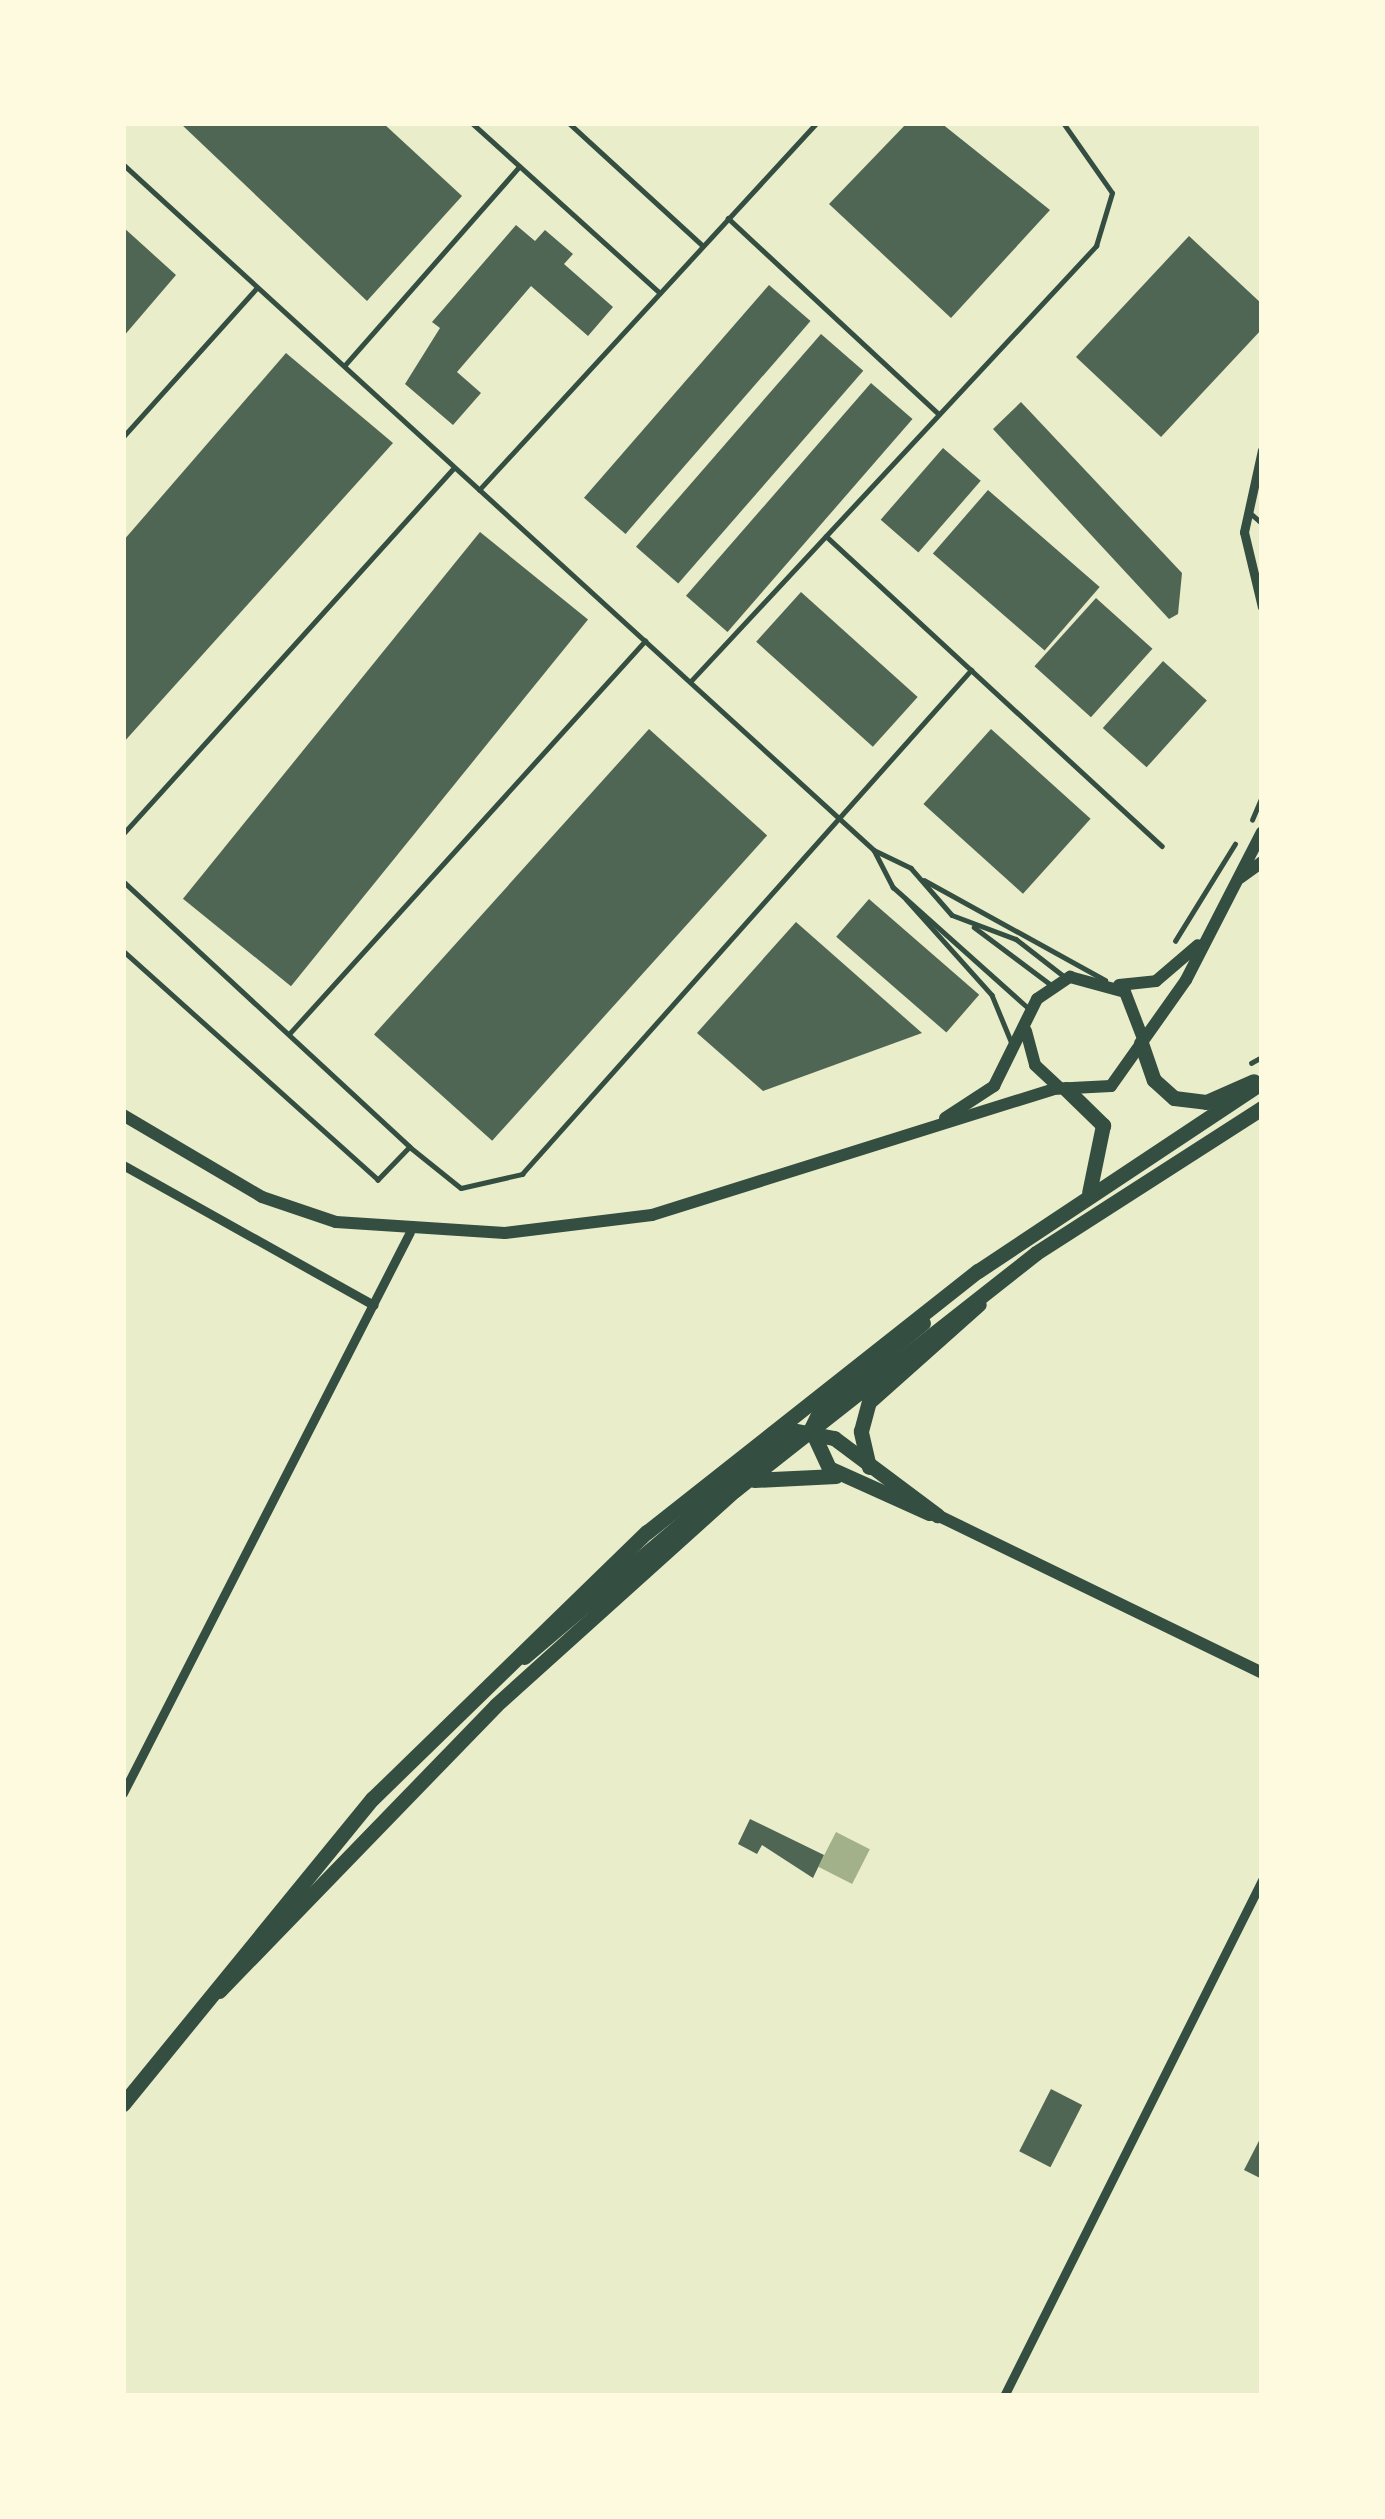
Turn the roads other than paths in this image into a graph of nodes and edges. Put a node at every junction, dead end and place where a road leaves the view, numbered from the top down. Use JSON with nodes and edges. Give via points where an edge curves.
{"nodes":[{"id":1,"x":472,"y":123,"type":"edge"},
{"id":2,"x":569,"y":123,"type":"edge"},
{"id":3,"x":816,"y":123,"type":"edge"},
{"id":4,"x":1063,"y":123,"type":"edge"},
{"id":5,"x":123,"y":164,"type":"edge"},
{"id":6,"x":519,"y":166,"type":"junction"},
{"id":7,"x":728,"y":218,"type":"junction"},
{"id":8,"x":702,"y":245,"type":"junction"},
{"id":9,"x":258,"y":287,"type":"junction"},
{"id":10,"x":659,"y":293,"type":"junction"},
{"id":11,"x":344,"y":366,"type":"junction"},
{"id":12,"x":940,"y":415,"type":"junction"},
{"id":13,"x":123,"y":436,"type":"edge"},
{"id":14,"x":1262,"y":450,"type":"edge"},
{"id":15,"x":454,"y":467,"type":"junction"},
{"id":16,"x":479,"y":490,"type":"junction"},
{"id":17,"x":1247,"y":509,"type":"junction"},
{"id":18,"x":1262,"y":523,"type":"edge"},
{"id":19,"x":826,"y":536,"type":"junction"},
{"id":20,"x":1262,"y":558,"type":"edge"},
{"id":21,"x":1248,"y":560,"type":"junction"},
{"id":22,"x":1262,"y":607,"type":"edge"},
{"id":23,"x":645,"y":641,"type":"junction"},
{"id":24,"x":971,"y":670,"type":"junction"},
{"id":25,"x":690,"y":682,"type":"junction"},
{"id":26,"x":842,"y":820,"type":"junction"},
{"id":27,"x":1262,"y":832,"type":"edge"},
{"id":28,"x":123,"y":834,"type":"edge"},
{"id":29,"x":1162,"y":846,"type":"dead end"},
{"id":30,"x":874,"y":850,"type":"junction"},
{"id":31,"x":1262,"y":862,"type":"edge"},
{"id":32,"x":924,"y":880,"type":"junction"},
{"id":33,"x":123,"y":881,"type":"edge"},
{"id":34,"x":1234,"y":882,"type":"junction"},
{"id":35,"x":906,"y":899,"type":"junction"},
{"id":36,"x":961,"y":920,"type":"junction"},
{"id":37,"x":1198,"y":944,"type":"junction"},
{"id":38,"x":123,"y":951,"type":"edge"},
{"id":39,"x":1066,"y":979,"type":"junction"},
{"id":40,"x":1107,"y":981,"type":"junction"},
{"id":41,"x":1028,"y":1017,"type":"junction"},
{"id":42,"x":289,"y":1034,"type":"junction"},
{"id":43,"x":1142,"y":1043,"type":"junction"},
{"id":44,"x":1009,"y":1062,"type":"junction"},
{"id":45,"x":1262,"y":1080,"type":"edge"},
{"id":46,"x":1066,"y":1090,"type":"junction"},
{"id":47,"x":1262,"y":1108,"type":"edge"},
{"id":48,"x":123,"y":1115,"type":"edge"},
{"id":49,"x":939,"y":1122,"type":"junction"},
{"id":50,"x":410,"y":1147,"type":"junction"},
{"id":51,"x":123,"y":1165,"type":"edge"},
{"id":52,"x":1089,"y":1194,"type":"junction"},
{"id":53,"x":410,"y":1232,"type":"junction"},
{"id":54,"x":978,"y":1270,"type":"junction"},
{"id":55,"x":997,"y":1283,"type":"junction"},
{"id":56,"x":374,"y":1305,"type":"junction"},
{"id":57,"x":811,"y":1429,"type":"junction"},
{"id":58,"x":871,"y":1470,"type":"junction"},
{"id":59,"x":844,"y":1478,"type":"junction"},
{"id":60,"x":735,"y":1490,"type":"junction"},
{"id":61,"x":937,"y":1515,"type":"junction"},
{"id":62,"x":1262,"y":1673,"type":"edge"},
{"id":63,"x":481,"y":1688,"type":"junction"},
{"id":64,"x":123,"y":1792,"type":"edge"},
{"id":65,"x":1262,"y":1880,"type":"edge"},
{"id":66,"x":175,"y":2036,"type":"junction"},
{"id":67,"x":123,"y":2104,"type":"edge"},
{"id":68,"x":1004,"y":2396,"type":"edge"}],
"edges":[{"from":1,"to":6,"type":"lane"},
{"from":2,"to":8,"type":"lane"},
{"from":3,"to":7,"type":"lane"},
{"from":4,"to":12,"type":"lane","via":[[1112,193],[1096,247]]},
{"from":5,"to":9,"type":"lane"},
{"from":6,"to":10,"type":"lane"},
{"from":6,"to":11,"type":"lane"},
{"from":7,"to":8,"type":"lane"},
{"from":7,"to":12,"type":"lane"},
{"from":8,"to":10,"type":"lane"},
{"from":9,"to":11,"type":"lane"},
{"from":9,"to":13,"type":"lane"},
{"from":10,"to":16,"type":"lane"},
{"from":11,"to":15,"type":"lane"},
{"from":12,"to":19,"type":"lane"},
{"from":14,"to":17,"type":"street"},
{"from":15,"to":16,"type":"lane"},
{"from":15,"to":28,"type":"lane"},
{"from":16,"to":23,"type":"lane"},
{"from":17,"to":18,"type":"lane"},
{"from":17,"to":21,"type":"street"},
{"from":19,"to":24,"type":"lane"},
{"from":19,"to":25,"type":"lane"},
{"from":20,"to":21,"type":"lane"},
{"from":21,"to":22,"type":"street"},
{"from":23,"to":25,"type":"lane"},
{"from":23,"to":42,"type":"lane"},
{"from":24,"to":26,"type":"lane"},
{"from":24,"to":29,"type":"lane"},
{"from":25,"to":26,"type":"lane"},
{"from":26,"to":30,"type":"lane"},
{"from":26,"to":50,"type":"lane","via":[[522,1174],[461,1188]]},
{"from":27,"to":34,"type":"street"},
{"from":30,"to":32,"type":"lane"},
{"from":30,"to":35,"type":"lane"},
{"from":31,"to":34,"type":"street"},
{"from":32,"to":36,"type":"lane"},
{"from":32,"to":40,"type":"lane"},
{"from":33,"to":42,"type":"lane"},
{"from":34,"to":37,"type":"street"},
{"from":35,"to":41,"type":"lane","via":[[1004,979]]},
{"from":35,"to":44,"type":"lane","via":[[1000,1008]]},
{"from":36,"to":39,"type":"lane"},
{"from":36,"to":39,"type":"lane","via":[[1032,980]]},
{"from":37,"to":40,"type":"street","via":[[1156,981]]},
{"from":37,"to":43,"type":"street"},
{"from":38,"to":50,"type":"lane","via":[[378,1180]]},
{"from":39,"to":40,"type":"street"},
{"from":39,"to":41,"type":"street"},
{"from":40,"to":43,"type":"street","via":[[1136,1006]]},
{"from":41,"to":44,"type":"street"},
{"from":41,"to":46,"type":"street","via":[[1035,1065]]},
{"from":42,"to":50,"type":"lane"},
{"from":43,"to":45,"type":"highway","via":[[1154,1080],[1184,1101]]},
{"from":43,"to":46,"type":"street","via":[[1111,1086]]},
{"from":44,"to":49,"type":"street","via":[[988,1093]]},
{"from":45,"to":52,"type":"highway"},
{"from":46,"to":49,"type":"street"},
{"from":46,"to":52,"type":"highway","via":[[1103,1125]]},
{"from":47,"to":55,"type":"highway"},
{"from":48,"to":53,"type":"street","via":[[262,1197]]},
{"from":49,"to":53,"type":"street","via":[[652,1215]]},
{"from":51,"to":56,"type":"street"},
{"from":52,"to":54,"type":"highway"},
{"from":53,"to":56,"type":"street"},
{"from":54,"to":57,"type":"highway","via":[[818,1409]]},
{"from":54,"to":63,"type":"highway","via":[[760,1437]]},
{"from":55,"to":57,"type":"highway"},
{"from":55,"to":58,"type":"highway","via":[[869,1402],[861,1431]]},
{"from":56,"to":64,"type":"street"},
{"from":57,"to":58,"type":"highway"},
{"from":57,"to":59,"type":"highway","via":[[820,1460]]},
{"from":57,"to":60,"type":"highway"},
{"from":57,"to":63,"type":"highway","via":[[786,1433]]},
{"from":58,"to":61,"type":"highway"},
{"from":59,"to":60,"type":"highway","via":[[782,1472]]},
{"from":59,"to":61,"type":"highway"},
{"from":60,"to":66,"type":"highway","via":[[496,1705]]},
{"from":61,"to":62,"type":"street"},
{"from":63,"to":66,"type":"highway","via":[[318,1858]]},
{"from":65,"to":68,"type":"street"},
{"from":66,"to":67,"type":"highway"}]}
